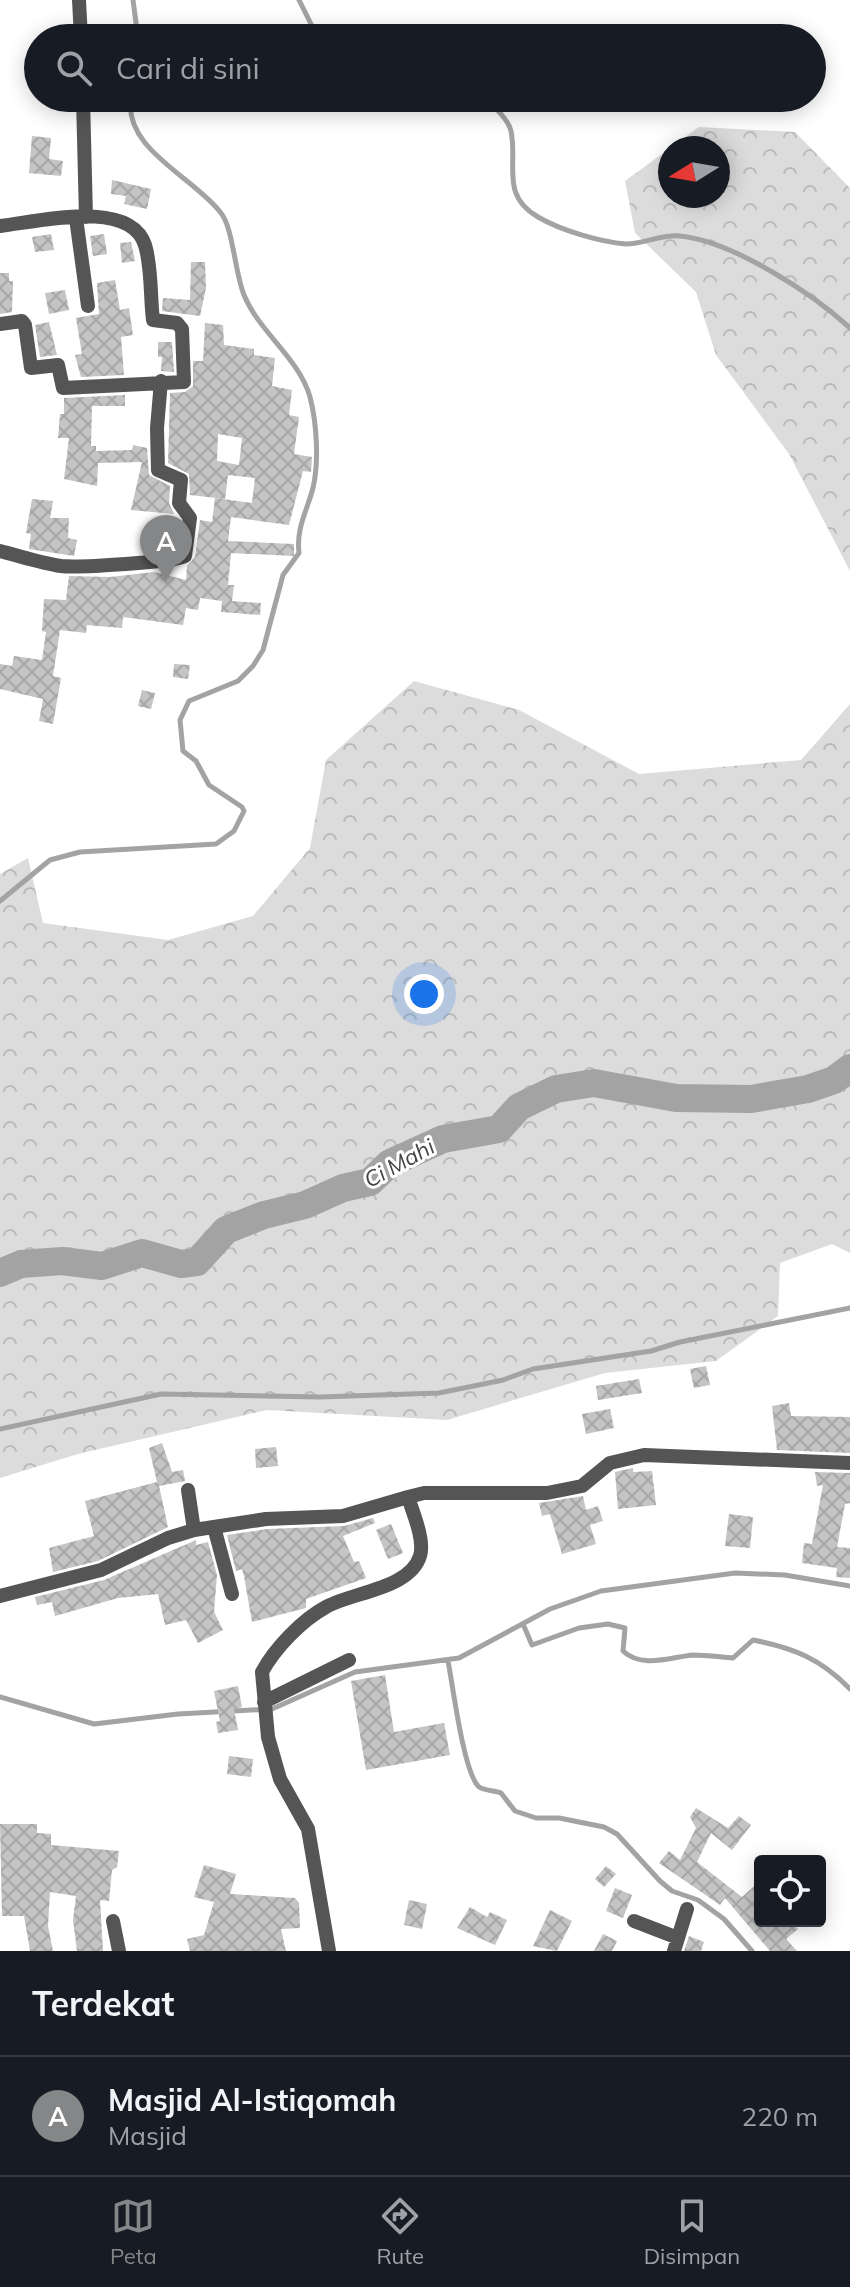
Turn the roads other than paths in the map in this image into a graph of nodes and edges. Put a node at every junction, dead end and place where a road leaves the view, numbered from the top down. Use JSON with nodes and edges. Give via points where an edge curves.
{"nodes":[{"id":1,"x":79,"y":0,"type":"edge"},
{"id":2,"x":80,"y":24,"type":"edge"},
{"id":3,"x":83,"y":112,"type":"edge"},
{"id":4,"x":81,"y":217,"type":"junction"},
{"id":5,"x":0,"y":226,"type":"edge"},
{"id":6,"x":88,"y":306,"type":"dead end"},
{"id":7,"x":0,"y":324,"type":"edge"},
{"id":8,"x":161,"y":381,"type":"junction"},
{"id":9,"x":0,"y":551,"type":"edge"},
{"id":10,"x":850,"y":1463,"type":"edge"},
{"id":11,"x":188,"y":1490,"type":"dead end"},
{"id":12,"x":408,"y":1497,"type":"junction"},
{"id":13,"x":214,"y":1527,"type":"junction"},
{"id":14,"x":194,"y":1530,"type":"junction"},
{"id":15,"x":232,"y":1594,"type":"dead end"},
{"id":16,"x":0,"y":1596,"type":"edge"},
{"id":17,"x":349,"y":1660,"type":"dead end"},
{"id":18,"x":264,"y":1702,"type":"junction"},
{"id":19,"x":687,"y":1909,"type":"dead end"},
{"id":20,"x":113,"y":1921,"type":"dead end"},
{"id":21,"x":634,"y":1921,"type":"dead end"},
{"id":22,"x":676,"y":1945,"type":"edge"},
{"id":23,"x":119,"y":1951,"type":"edge"},
{"id":24,"x":329,"y":1951,"type":"edge"}],
"edges":[{"from":1,"to":2,"type":"street"},
{"from":3,"to":4,"type":"street"},
{"from":4,"to":5,"type":"street"},
{"from":4,"to":6,"type":"street"},
{"from":4,"to":8,"type":"street","via":[[119,218],[138,231],[147,254],[153,320],[177,323],[182,329],[184,382]]},
{"from":7,"to":8,"type":"street","via":[[22,321],[31,368],[58,365],[63,388]]},
{"from":8,"to":9,"type":"street","via":[[158,470],[181,480],[179,503],[190,518],[185,556],[161,563],[64,566]]},
{"from":10,"to":12,"type":"street","via":[[644,1455],[610,1463],[582,1486],[547,1493]]},
{"from":11,"to":14,"type":"street"},
{"from":12,"to":13,"type":"street","via":[[331,1518]]},
{"from":12,"to":18,"type":"street","via":[[422,1552],[417,1565],[398,1579],[325,1607],[305,1621],[262,1672]]},
{"from":13,"to":14,"type":"street"},
{"from":13,"to":15,"type":"street"},
{"from":14,"to":16,"type":"street","via":[[101,1570]]},
{"from":17,"to":18,"type":"street"},
{"from":18,"to":24,"type":"street","via":[[276,1770],[308,1829]]},
{"from":19,"to":22,"type":"street"},
{"from":20,"to":23,"type":"street"},
{"from":21,"to":22,"type":"street"}]}
